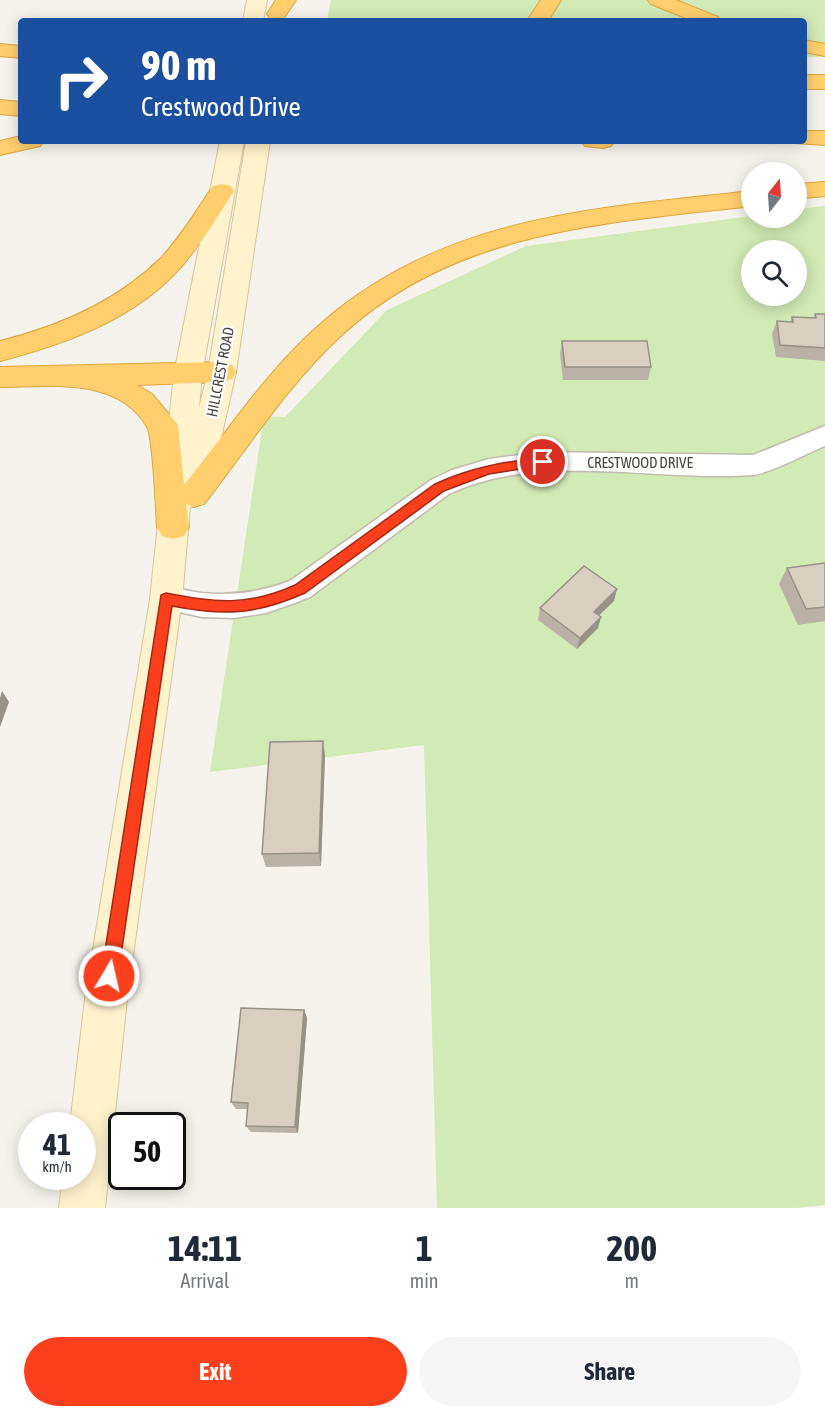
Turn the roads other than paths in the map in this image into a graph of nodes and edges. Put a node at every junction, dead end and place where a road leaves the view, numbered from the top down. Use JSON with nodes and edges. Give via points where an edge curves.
{"nodes":[{"id":1,"x":257,"y":0,"type":"edge"},
{"id":2,"x":551,"y":0,"type":"edge"},
{"id":3,"x":658,"y":0,"type":"edge"},
{"id":4,"x":254,"y":18,"type":"edge"},
{"id":5,"x":540,"y":18,"type":"edge"},
{"id":6,"x":703,"y":18,"type":"edge"},
{"id":7,"x":807,"y":47,"type":"edge"},
{"id":8,"x":0,"y":50,"type":"edge"},
{"id":9,"x":825,"y":50,"type":"edge"},
{"id":10,"x":18,"y":52,"type":"edge"},
{"id":11,"x":807,"y":82,"type":"edge"},
{"id":12,"x":825,"y":82,"type":"edge"},
{"id":13,"x":0,"y":107,"type":"edge"},
{"id":14,"x":18,"y":109,"type":"edge"},
{"id":15,"x":807,"y":138,"type":"edge"},
{"id":16,"x":825,"y":138,"type":"edge"},
{"id":17,"x":18,"y":144,"type":"edge"},
{"id":18,"x":0,"y":148,"type":"edge"},
{"id":19,"x":243,"y":150,"type":"edge"},
{"id":20,"x":825,"y":189,"type":"edge"},
{"id":21,"x":222,"y":191,"type":"junction"},
{"id":22,"x":807,"y":191,"type":"edge"},
{"id":23,"x":741,"y":199,"type":"edge"},
{"id":24,"x":0,"y":351,"type":"edge"},
{"id":25,"x":222,"y":372,"type":"junction"},
{"id":26,"x":188,"y":374,"type":"junction"},
{"id":27,"x":0,"y":377,"type":"edge"},
{"id":28,"x":79,"y":377,"type":"junction"},
{"id":29,"x":825,"y":435,"type":"edge"},
{"id":30,"x":194,"y":495,"type":"junction"},
{"id":31,"x":173,"y":527,"type":"junction"},
{"id":32,"x":166,"y":599,"type":"junction"},
{"id":33,"x":82,"y":1208,"type":"edge"}],
"edges":[{"from":1,"to":4,"type":"main road"},
{"from":2,"to":5,"type":"highway"},
{"from":3,"to":6,"type":"highway"},
{"from":7,"to":9,"type":"highway"},
{"from":8,"to":10,"type":"highway"},
{"from":11,"to":12,"type":"highway"},
{"from":13,"to":14,"type":"highway"},
{"from":15,"to":16,"type":"highway"},
{"from":17,"to":18,"type":"highway"},
{"from":19,"to":21,"type":"main road","name":"HILLCREST ROAD"},
{"from":19,"to":25,"type":"main road","name":"HILLCREST ROAD"},
{"from":20,"to":22,"type":"highway"},
{"from":21,"to":24,"type":"highway","via":[[189,241],[166,267],[123,303],[53,338]]},
{"from":21,"to":26,"type":"main road","name":"HILLCREST ROAD"},
{"from":23,"to":30,"type":"highway","via":[[526,229],[439,257],[398,278],[334,327],[295,366]]},
{"from":25,"to":26,"type":"highway"},
{"from":25,"to":30,"type":"main road","name":"HILLCREST ROAD"},
{"from":26,"to":28,"type":"highway"},
{"from":26,"to":31,"type":"main road","name":"HILLCREST ROAD"},
{"from":27,"to":28,"type":"highway"},
{"from":28,"to":31,"type":"highway","via":[[120,388],[142,401],[163,425]]},
{"from":29,"to":32,"type":"street","name":"CRESTWOOD DRIVE","via":[[755,465],[543,462],[489,469],[440,487],[300,589],[276,600],[208,607]]},
{"from":30,"to":32,"type":"main road","name":"HILLCREST ROAD"},
{"from":31,"to":32,"type":"main road","name":"HILLCREST ROAD"},
{"from":32,"to":33,"type":"main road","name":"HILLCREST ROAD","via":[[106,999]]}]}
